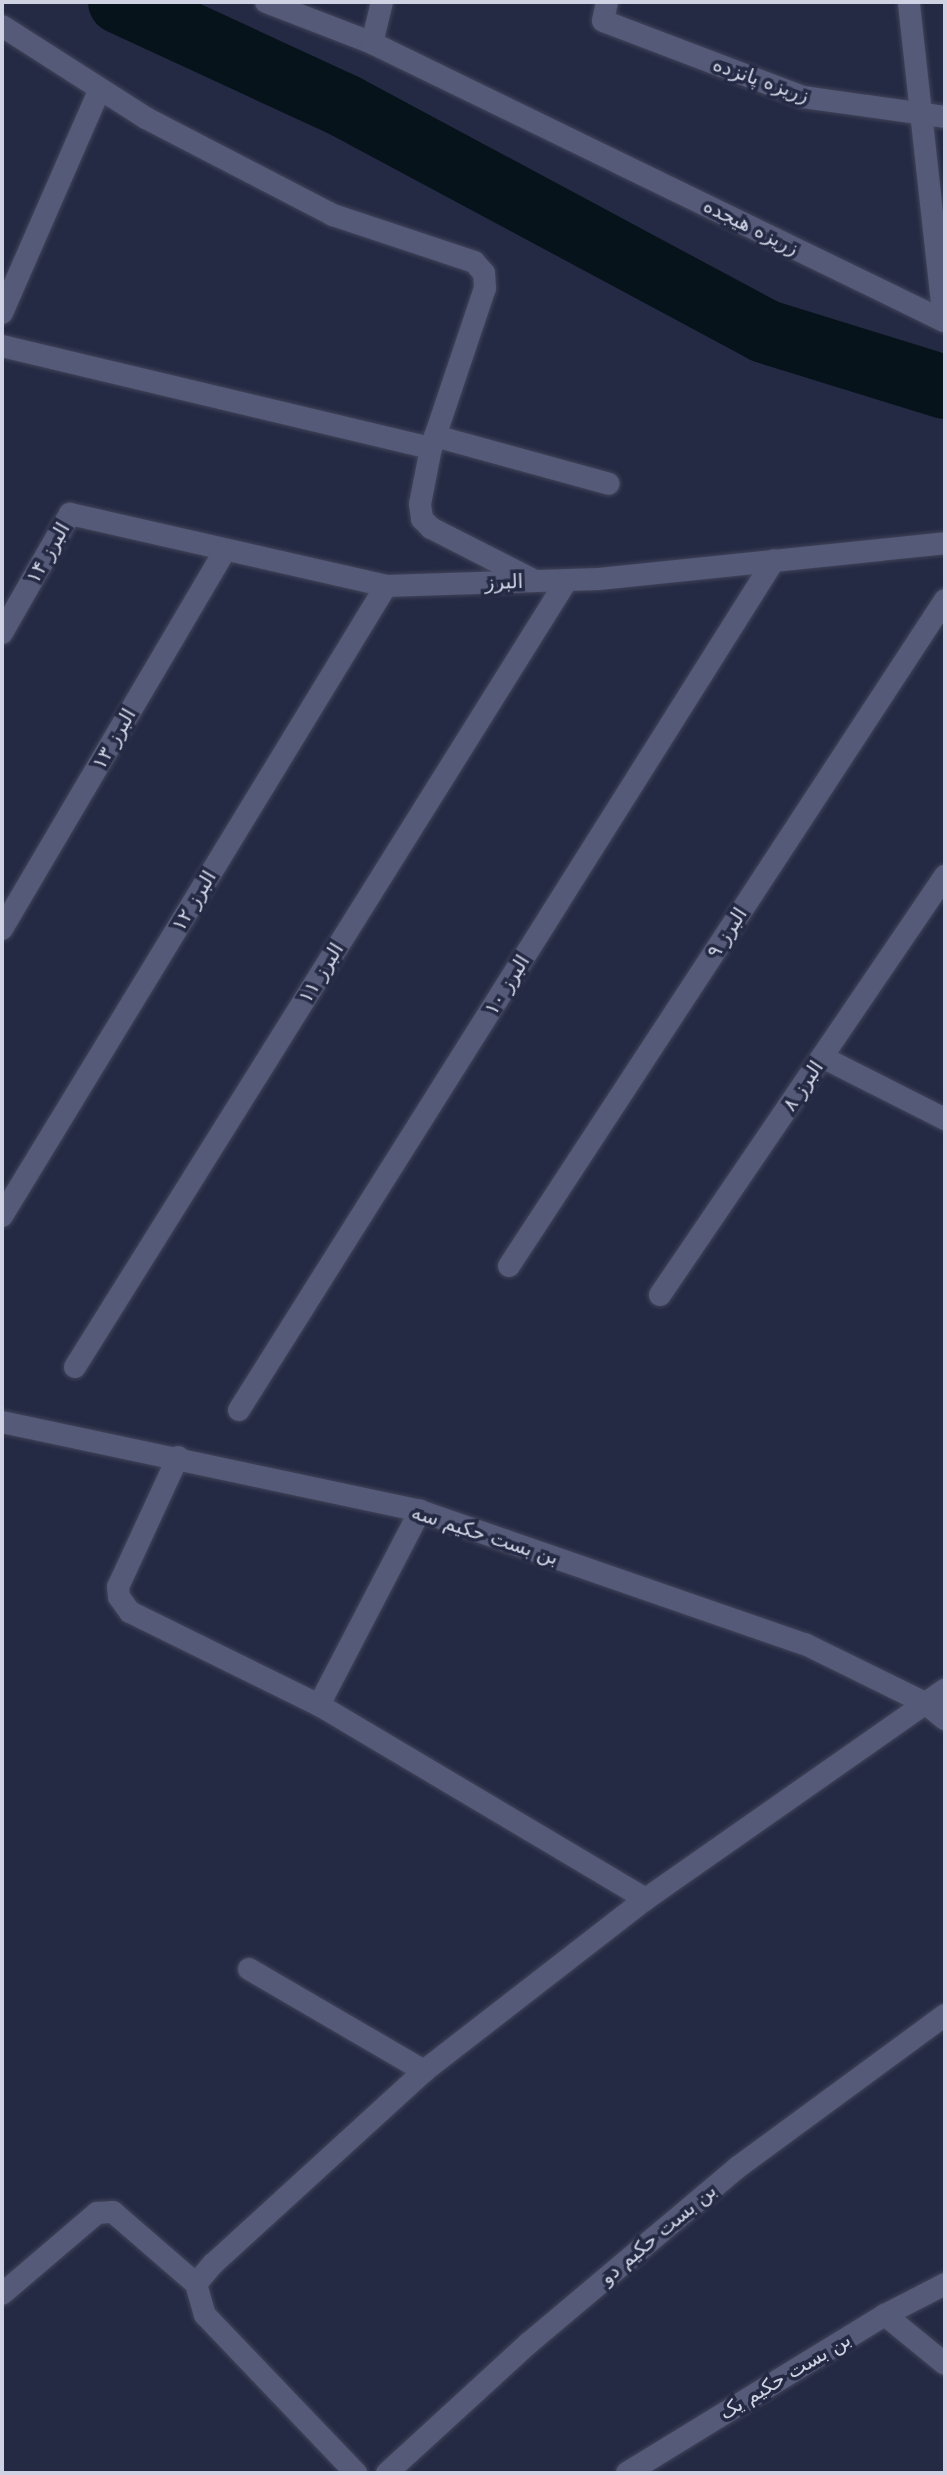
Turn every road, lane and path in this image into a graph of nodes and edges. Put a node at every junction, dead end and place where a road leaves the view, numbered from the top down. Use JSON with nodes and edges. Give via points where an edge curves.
{"nodes":[{"id":1,"x":266,"y":2,"type":"edge"},
{"id":2,"x":382,"y":2,"type":"edge"},
{"id":3,"x":607,"y":2,"type":"edge"},
{"id":4,"x":909,"y":2,"type":"edge"},
{"id":5,"x":2,"y":26,"type":"edge"},
{"id":6,"x":372,"y":43,"type":"junction"},
{"id":7,"x":100,"y":89,"type":"junction"},
{"id":8,"x":922,"y":117,"type":"junction"},
{"id":9,"x":945,"y":117,"type":"edge"},
{"id":10,"x":2,"y":313,"type":"edge"},
{"id":11,"x":944,"y":321,"type":"edge"},
{"id":12,"x":2,"y":346,"type":"edge"},
{"id":13,"x":433,"y":442,"type":"junction"},
{"id":14,"x":609,"y":484,"type":"dead end"},
{"id":15,"x":70,"y":514,"type":"joint"},
{"id":16,"x":945,"y":543,"type":"edge"},
{"id":17,"x":225,"y":550,"type":"junction"},
{"id":18,"x":774,"y":560,"type":"junction"},
{"id":19,"x":567,"y":580,"type":"junction"},
{"id":20,"x":534,"y":581,"type":"junction"},
{"id":21,"x":386,"y":586,"type":"junction"},
{"id":22,"x":945,"y":600,"type":"edge"},
{"id":23,"x":2,"y":633,"type":"edge"},
{"id":24,"x":945,"y":876,"type":"edge"},
{"id":25,"x":2,"y":929,"type":"edge"},
{"id":26,"x":822,"y":1057,"type":"junction"},
{"id":27,"x":945,"y":1119,"type":"edge"},
{"id":28,"x":2,"y":1216,"type":"edge"},
{"id":29,"x":509,"y":1266,"type":"dead end"},
{"id":30,"x":660,"y":1295,"type":"dead end"},
{"id":31,"x":75,"y":1367,"type":"dead end"},
{"id":32,"x":239,"y":1410,"type":"dead end"},
{"id":33,"x":2,"y":1422,"type":"edge"},
{"id":34,"x":178,"y":1457,"type":"junction"},
{"id":35,"x":420,"y":1511,"type":"junction"},
{"id":36,"x":945,"y":1690,"type":"edge"},
{"id":37,"x":925,"y":1703,"type":"junction"},
{"id":38,"x":319,"y":1705,"type":"junction"},
{"id":39,"x":945,"y":1719,"type":"edge"},
{"id":40,"x":646,"y":1899,"type":"junction"},
{"id":41,"x":249,"y":1969,"type":"dead end"},
{"id":42,"x":945,"y":2015,"type":"edge"},
{"id":43,"x":424,"y":2071,"type":"junction"},
{"id":44,"x":196,"y":2284,"type":"junction"},
{"id":45,"x":945,"y":2284,"type":"edge"},
{"id":46,"x":2,"y":2294,"type":"edge"},
{"id":47,"x":885,"y":2315,"type":"junction"},
{"id":48,"x":945,"y":2364,"type":"edge"},
{"id":49,"x":655,"y":2466,"type":"edge"},
{"id":50,"x":356,"y":2473,"type":"edge"},
{"id":51,"x":387,"y":2473,"type":"edge"},
{"id":52,"x":627,"y":2473,"type":"edge"}],
"edges":[{"from":1,"to":6,"type":"street","name":"زریزه هیجده"},
{"from":2,"to":6,"type":"street"},
{"from":3,"to":8,"type":"street","name":"زریزه پانزده","via":[[603,21],[803,97]]},
{"from":4,"to":8,"type":"street","name":"زریزه هیجده"},
{"from":5,"to":7,"type":"street"},
{"from":6,"to":11,"type":"street","name":"زریزه هیجده"},
{"from":7,"to":10,"type":"street"},
{"from":7,"to":13,"type":"street","via":[[333,215],[474,262],[484,273],[485,288]]},
{"from":8,"to":9,"type":"street","name":"زریزه پانزده"},
{"from":8,"to":11,"type":"street","name":"زریزه هیجده"},
{"from":12,"to":13,"type":"street"},
{"from":13,"to":14,"type":"street"},
{"from":13,"to":20,"type":"street","via":[[420,504],[422,519]]},
{"from":15,"to":17,"type":"street","name":"البرز"},
{"from":15,"to":23,"type":"street","name":"البرز ۱۴"},
{"from":16,"to":18,"type":"street","name":"البرز"},
{"from":17,"to":21,"type":"street","name":"البرز"},
{"from":17,"to":25,"type":"street","name":"البرز ۱۳"},
{"from":18,"to":19,"type":"street","name":"البرز"},
{"from":18,"to":32,"type":"street","name":"البرز ۱۰"},
{"from":19,"to":20,"type":"street","name":"البرز"},
{"from":19,"to":31,"type":"street","name":"البرز ۱۱"},
{"from":20,"to":21,"type":"street","name":"البرز"},
{"from":21,"to":28,"type":"street","name":"البرز ۱۲"},
{"from":22,"to":29,"type":"street","name":"البرز ۹"},
{"from":24,"to":26,"type":"street","name":"البرز ۸"},
{"from":26,"to":27,"type":"street"},
{"from":26,"to":30,"type":"street","name":"البرز ۸"},
{"from":33,"to":34,"type":"street","name":"بن بست حکیم سه"},
{"from":34,"to":35,"type":"street","name":"بن بست حکیم سه"},
{"from":34,"to":38,"type":"street","via":[[118,1587],[119,1597],[130,1612]]},
{"from":35,"to":37,"type":"street","name":"بن بست حکیم سه","via":[[805,1644]]},
{"from":35,"to":38,"type":"street"},
{"from":36,"to":37,"type":"street"},
{"from":37,"to":39,"type":"street","name":"بن بست حکیم سه"},
{"from":37,"to":40,"type":"street"},
{"from":38,"to":40,"type":"street"},
{"from":40,"to":43,"type":"street"},
{"from":41,"to":43,"type":"street"},
{"from":42,"to":51,"type":"street","name":"بن بست حکیم دو","via":[[738,2167],[529,2343]]},
{"from":43,"to":44,"type":"street"},
{"from":44,"to":46,"type":"street","via":[[113,2212],[97,2213]]},
{"from":44,"to":50,"type":"street","via":[[205,2315]]},
{"from":45,"to":47,"type":"street","name":"بن بست حکیم یک"},
{"from":47,"to":48,"type":"street"},
{"from":47,"to":49,"type":"street","name":"بن بست حکیم یک"},
{"from":49,"to":52,"type":"street","name":"بن بست حکیم یک"}]}
